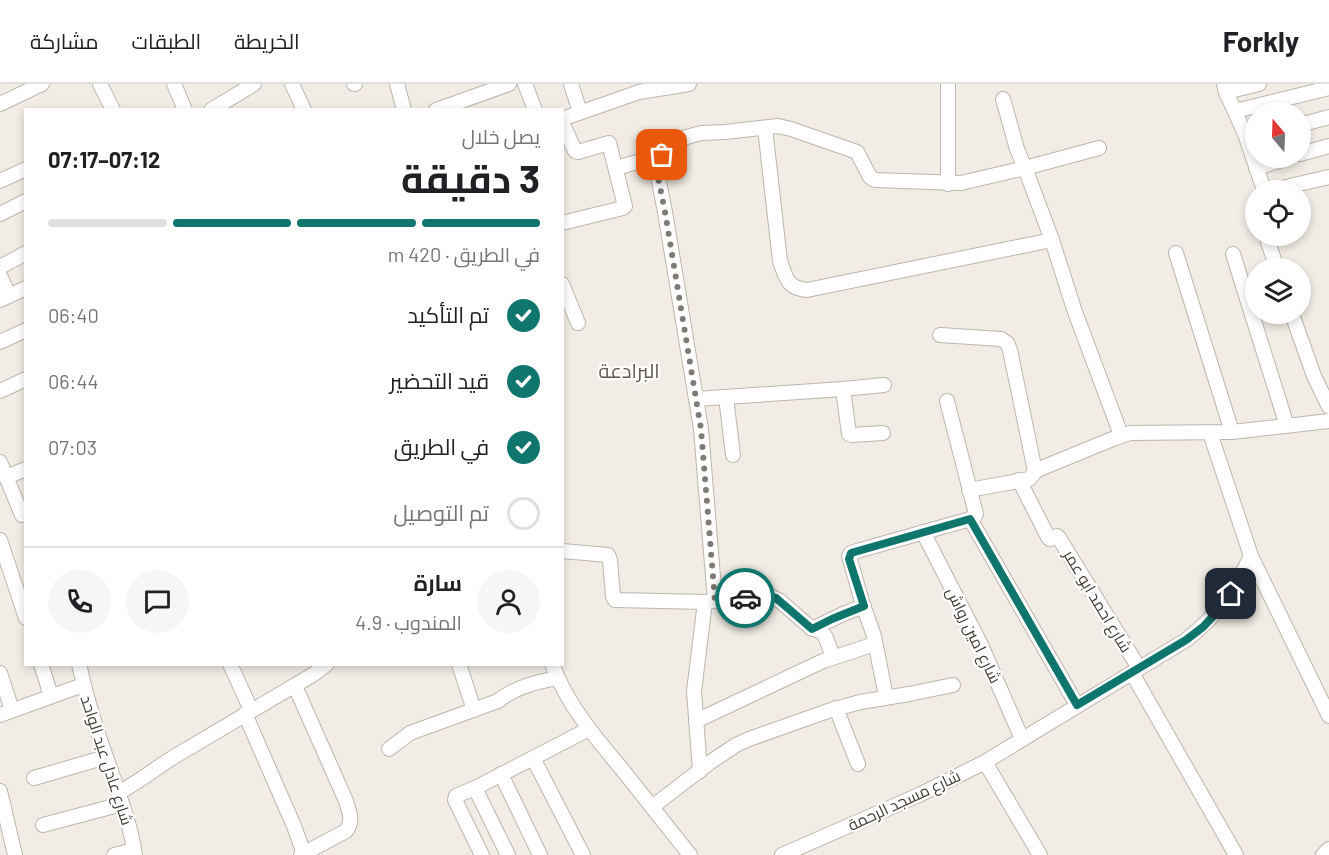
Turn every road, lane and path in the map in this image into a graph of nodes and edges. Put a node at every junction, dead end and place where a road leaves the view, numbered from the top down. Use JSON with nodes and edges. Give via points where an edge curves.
{"nodes":[{"id":1,"x":42,"y":84,"type":"edge"},
{"id":2,"x":100,"y":84,"type":"edge"},
{"id":3,"x":174,"y":84,"type":"edge"},
{"id":4,"x":254,"y":84,"type":"edge"},
{"id":5,"x":292,"y":84,"type":"edge"},
{"id":6,"x":397,"y":84,"type":"edge"},
{"id":7,"x":509,"y":84,"type":"edge"},
{"id":8,"x":525,"y":84,"type":"edge"},
{"id":9,"x":572,"y":84,"type":"edge"},
{"id":10,"x":689,"y":84,"type":"edge"},
{"id":11,"x":948,"y":84,"type":"edge"},
{"id":12,"x":1259,"y":84,"type":"edge"},
{"id":13,"x":1225,"y":88,"type":"edge"},
{"id":14,"x":1329,"y":88,"type":"edge"},
{"id":15,"x":1003,"y":99,"type":"dead end"},
{"id":16,"x":0,"y":104,"type":"edge"},
{"id":17,"x":112,"y":108,"type":"edge"},
{"id":18,"x":184,"y":108,"type":"edge"},
{"id":19,"x":214,"y":108,"type":"edge"},
{"id":20,"x":303,"y":108,"type":"edge"},
{"id":21,"x":403,"y":108,"type":"edge"},
{"id":22,"x":442,"y":108,"type":"edge"},
{"id":23,"x":534,"y":108,"type":"edge"},
{"id":24,"x":1235,"y":111,"type":"junction"},
{"id":25,"x":580,"y":112,"type":"junction"},
{"id":26,"x":1329,"y":117,"type":"edge"},
{"id":27,"x":564,"y":119,"type":"edge"},
{"id":28,"x":1311,"y":122,"type":"edge"},
{"id":29,"x":564,"y":125,"type":"edge"},
{"id":30,"x":765,"y":128,"type":"junction"},
{"id":31,"x":1245,"y":129,"type":"edge"},
{"id":32,"x":1329,"y":146,"type":"edge"},
{"id":33,"x":1099,"y":148,"type":"dead end"},
{"id":34,"x":1311,"y":151,"type":"edge"},
{"id":35,"x":654,"y":157,"type":"junction"},
{"id":36,"x":616,"y":168,"type":"junction"},
{"id":37,"x":1025,"y":168,"type":"junction"},
{"id":38,"x":1256,"y":168,"type":"edge"},
{"id":39,"x":24,"y":170,"type":"edge"},
{"id":40,"x":1329,"y":177,"type":"edge"},
{"id":41,"x":1260,"y":180,"type":"edge"},
{"id":42,"x":0,"y":181,"type":"edge"},
{"id":43,"x":1311,"y":181,"type":"edge"},
{"id":44,"x":948,"y":184,"type":"junction"},
{"id":45,"x":24,"y":202,"type":"edge"},
{"id":46,"x":0,"y":214,"type":"edge"},
{"id":47,"x":564,"y":223,"type":"edge"},
{"id":48,"x":1052,"y":240,"type":"junction"},
{"id":49,"x":1176,"y":253,"type":"dead end"},
{"id":50,"x":1233,"y":254,"type":"dead end"},
{"id":51,"x":24,"y":255,"type":"edge"},
{"id":52,"x":0,"y":267,"type":"edge"},
{"id":53,"x":0,"y":276,"type":"edge"},
{"id":54,"x":24,"y":289,"type":"edge"},
{"id":55,"x":564,"y":289,"type":"edge"},
{"id":56,"x":5,"y":297,"type":"edge"},
{"id":57,"x":578,"y":323,"type":"dead end"},
{"id":58,"x":1296,"y":324,"type":"edge"},
{"id":59,"x":24,"y":331,"type":"edge"},
{"id":60,"x":940,"y":334,"type":"dead end"},
{"id":61,"x":0,"y":342,"type":"edge"},
{"id":62,"x":24,"y":380,"type":"edge"},
{"id":63,"x":884,"y":385,"type":"dead end"},
{"id":64,"x":843,"y":389,"type":"junction"},
{"id":65,"x":0,"y":391,"type":"edge"},
{"id":66,"x":726,"y":397,"type":"junction"},
{"id":67,"x":696,"y":399,"type":"junction"},
{"id":68,"x":947,"y":400,"type":"dead end"},
{"id":69,"x":1329,"y":407,"type":"edge"},
{"id":70,"x":1329,"y":421,"type":"edge"},
{"id":71,"x":1287,"y":426,"type":"junction"},
{"id":72,"x":1232,"y":432,"type":"junction"},
{"id":73,"x":882,"y":433,"type":"dead end"},
{"id":74,"x":1210,"y":433,"type":"junction"},
{"id":75,"x":1121,"y":435,"type":"junction"},
{"id":76,"x":733,"y":455,"type":"dead end"},
{"id":77,"x":0,"y":462,"type":"edge"},
{"id":78,"x":24,"y":470,"type":"edge"},
{"id":79,"x":1035,"y":471,"type":"junction"},
{"id":80,"x":6,"y":477,"type":"junction"},
{"id":81,"x":1019,"y":480,"type":"junction"},
{"id":82,"x":969,"y":490,"type":"junction"},
{"id":83,"x":22,"y":515,"type":"dead end"},
{"id":84,"x":970,"y":519,"type":"junction"},
{"id":85,"x":923,"y":532,"type":"junction"},
{"id":86,"x":0,"y":540,"type":"edge"},
{"id":87,"x":564,"y":551,"type":"edge"},
{"id":88,"x":1251,"y":556,"type":"junction"},
{"id":89,"x":710,"y":602,"type":"junction"},
{"id":90,"x":864,"y":606,"type":"junction"},
{"id":91,"x":24,"y":612,"type":"edge"},
{"id":92,"x":812,"y":629,"type":"junction"},
{"id":93,"x":875,"y":644,"type":"junction"},
{"id":94,"x":832,"y":657,"type":"junction"},
{"id":95,"x":42,"y":666,"type":"edge"},
{"id":96,"x":79,"y":666,"type":"edge"},
{"id":97,"x":231,"y":666,"type":"edge"},
{"id":98,"x":325,"y":666,"type":"edge"},
{"id":99,"x":460,"y":666,"type":"edge"},
{"id":100,"x":555,"y":671,"type":"edge"},
{"id":101,"x":1135,"y":671,"type":"junction"},
{"id":102,"x":0,"y":674,"type":"edge"},
{"id":103,"x":83,"y":685,"type":"junction"},
{"id":104,"x":953,"y":685,"type":"dead end"},
{"id":105,"x":295,"y":686,"type":"junction"},
{"id":106,"x":51,"y":696,"type":"junction"},
{"id":107,"x":886,"y":698,"type":"junction"},
{"id":108,"x":1077,"y":705,"type":"junction"},
{"id":109,"x":836,"y":708,"type":"junction"},
{"id":110,"x":474,"y":710,"type":"junction"},
{"id":111,"x":6,"y":712,"type":"edge"},
{"id":112,"x":248,"y":712,"type":"junction"},
{"id":113,"x":1329,"y":716,"type":"edge"},
{"id":114,"x":696,"y":721,"type":"junction"},
{"id":115,"x":589,"y":729,"type":"junction"},
{"id":116,"x":1023,"y":739,"type":"junction"},
{"id":117,"x":389,"y":749,"type":"dead end"},
{"id":118,"x":106,"y":757,"type":"junction"},
{"id":119,"x":533,"y":758,"type":"junction"},
{"id":120,"x":985,"y":762,"type":"junction"},
{"id":121,"x":858,"y":764,"type":"dead end"},
{"id":122,"x":700,"y":771,"type":"junction"},
{"id":123,"x":501,"y":774,"type":"junction"},
{"id":124,"x":34,"y":778,"type":"dead end"},
{"id":125,"x":474,"y":788,"type":"junction"},
{"id":126,"x":0,"y":791,"type":"edge"},
{"id":127,"x":120,"y":798,"type":"junction"},
{"id":128,"x":652,"y":807,"type":"junction"},
{"id":129,"x":43,"y":825,"type":"dead end"},
{"id":130,"x":1329,"y":849,"type":"edge"},
{"id":131,"x":134,"y":853,"type":"edge"},
{"id":132,"x":303,"y":854,"type":"edge"},
{"id":133,"x":15,"y":855,"type":"edge"},
{"id":134,"x":114,"y":855,"type":"edge"},
{"id":135,"x":482,"y":855,"type":"edge"},
{"id":136,"x":508,"y":855,"type":"edge"},
{"id":137,"x":540,"y":855,"type":"edge"},
{"id":138,"x":583,"y":855,"type":"edge"},
{"id":139,"x":690,"y":855,"type":"edge"},
{"id":140,"x":782,"y":855,"type":"edge"},
{"id":141,"x":1040,"y":855,"type":"edge"},
{"id":142,"x":1236,"y":855,"type":"edge"},
{"id":143,"x":1323,"y":855,"type":"edge"}],
"edges":[{"from":1,"to":16,"type":"street"},
{"from":2,"to":17,"type":"street"},
{"from":3,"to":18,"type":"street"},
{"from":4,"to":19,"type":"street"},
{"from":5,"to":20,"type":"street"},
{"from":6,"to":21,"type":"street"},
{"from":7,"to":22,"type":"street"},
{"from":8,"to":23,"type":"street"},
{"from":9,"to":25,"type":"street"},
{"from":10,"to":25,"type":"street","via":[[639,92]]},
{"from":11,"to":44,"type":"street"},
{"from":12,"to":13,"type":"street"},
{"from":13,"to":24,"type":"street"},
{"from":14,"to":24,"type":"street"},
{"from":15,"to":37,"type":"street"},
{"from":24,"to":31,"type":"street"},
{"from":25,"to":27,"type":"street"},
{"from":26,"to":28,"type":"street"},
{"from":29,"to":36,"type":"street","via":[[575,151],[609,143]]},
{"from":30,"to":35,"type":"street","via":[[689,136],[665,143],[663,154]]},
{"from":30,"to":44,"type":"street","via":[[785,127],[855,150],[870,177],[876,180]]},
{"from":30,"to":48,"type":"street","via":[[780,261],[787,281],[796,289],[807,290]]},
{"from":32,"to":34,"type":"street"},
{"from":33,"to":37,"type":"street"},
{"from":35,"to":36,"type":"street"},
{"from":35,"to":67,"type":"street"},
{"from":36,"to":47,"type":"street","via":[[625,206]]},
{"from":37,"to":44,"type":"street"},
{"from":37,"to":48,"type":"street"},
{"from":38,"to":41,"type":"street"},
{"from":39,"to":42,"type":"street"},
{"from":40,"to":43,"type":"street"},
{"from":45,"to":46,"type":"street"},
{"from":48,"to":75,"type":"street"},
{"from":49,"to":72,"type":"street"},
{"from":50,"to":71,"type":"street"},
{"from":51,"to":52,"type":"street"},
{"from":53,"to":56,"type":"street"},
{"from":54,"to":56,"type":"street"},
{"from":55,"to":57,"type":"street"},
{"from":58,"to":69,"type":"street"},
{"from":59,"to":61,"type":"street"},
{"from":60,"to":79,"type":"street","via":[[1001,339],[1007,343]]},
{"from":62,"to":65,"type":"street"},
{"from":63,"to":64,"type":"street"},
{"from":64,"to":66,"type":"street"},
{"from":64,"to":73,"type":"street","via":[[849,434]]},
{"from":66,"to":67,"type":"street"},
{"from":66,"to":76,"type":"street"},
{"from":67,"to":89,"type":"street","via":[[704,457]]},
{"from":68,"to":82,"type":"street"},
{"from":70,"to":71,"type":"street"},
{"from":71,"to":72,"type":"street"},
{"from":72,"to":74,"type":"street"},
{"from":74,"to":75,"type":"street"},
{"from":74,"to":88,"type":"street"},
{"from":75,"to":79,"type":"street"},
{"from":77,"to":80,"type":"street"},
{"from":78,"to":80,"type":"street"},
{"from":79,"to":81,"type":"street","via":[[1029,478]]},
{"from":80,"to":83,"type":"street"},
{"from":81,"to":82,"type":"street"},
{"from":81,"to":101,"type":"street","name":"شارع احمد ابو عمر","via":[[1048,537],[1059,538]]},
{"from":82,"to":84,"type":"street","via":[[976,514]]},
{"from":84,"to":85,"type":"street"},
{"from":84,"to":108,"type":"street"},
{"from":85,"to":90,"type":"street","via":[[851,553],[849,559]]},
{"from":85,"to":116,"type":"street","name":"شارع امين رواش"},
{"from":86,"to":91,"type":"street"},
{"from":87,"to":89,"type":"street","via":[[608,555],[617,601]]},
{"from":88,"to":101,"type":"street","name":"شارع مسجد الرحمة","via":[[1231,594],[1203,627]]},
{"from":88,"to":113,"type":"street"},
{"from":89,"to":92,"type":"street","via":[[771,596]]},
{"from":89,"to":114,"type":"street","via":[[694,681]]},
{"from":90,"to":92,"type":"street"},
{"from":90,"to":93,"type":"street"},
{"from":92,"to":94,"type":"street","via":[[824,635]]},
{"from":93,"to":94,"type":"street"},
{"from":93,"to":107,"type":"street"},
{"from":94,"to":114,"type":"street"},
{"from":95,"to":106,"type":"street"},
{"from":96,"to":103,"type":"street","name":"شارع عادل عبد الواحد"},
{"from":97,"to":112,"type":"street"},
{"from":98,"to":105,"type":"street"},
{"from":99,"to":110,"type":"street"},
{"from":100,"to":110,"type":"street"},
{"from":100,"to":115,"type":"street"},
{"from":101,"to":108,"type":"street","name":"شارع مسجد الرحمة"},
{"from":101,"to":142,"type":"street"},
{"from":102,"to":111,"type":"street"},
{"from":103,"to":106,"type":"street"},
{"from":103,"to":118,"type":"street","name":"شارع عادل عبد الواحد"},
{"from":104,"to":107,"type":"street"},
{"from":105,"to":112,"type":"street"},
{"from":105,"to":132,"type":"street","via":[[351,817],[346,831]]},
{"from":106,"to":111,"type":"street"},
{"from":107,"to":109,"type":"street"},
{"from":108,"to":116,"type":"street","name":"شارع مسجد الرحمة"},
{"from":109,"to":121,"type":"street"},
{"from":109,"to":122,"type":"street","via":[[749,739]]},
{"from":110,"to":117,"type":"street","via":[[410,733]]},
{"from":112,"to":127,"type":"street","via":[[159,766]]},
{"from":112,"to":132,"type":"street"},
{"from":114,"to":122,"type":"street"},
{"from":115,"to":119,"type":"street"},
{"from":115,"to":128,"type":"street"},
{"from":116,"to":120,"type":"street","name":"شارع مسجد الرحمة"},
{"from":118,"to":124,"type":"street"},
{"from":118,"to":127,"type":"street","name":"شارع عادل عبد الواحد"},
{"from":119,"to":123,"type":"street"},
{"from":119,"to":138,"type":"street"},
{"from":120,"to":140,"type":"street","name":"شارع مسجد الرحمة"},
{"from":120,"to":141,"type":"street"},
{"from":122,"to":128,"type":"street"},
{"from":123,"to":125,"type":"street"},
{"from":123,"to":137,"type":"street"},
{"from":125,"to":135,"type":"street","via":[[458,794],[455,800]]},
{"from":125,"to":136,"type":"street"},
{"from":126,"to":133,"type":"street"},
{"from":127,"to":129,"type":"street"},
{"from":127,"to":131,"type":"street","name":"شارع عادل عبد الواحد"},
{"from":128,"to":139,"type":"street"},
{"from":130,"to":143,"type":"street"},
{"from":131,"to":134,"type":"street"}]}
